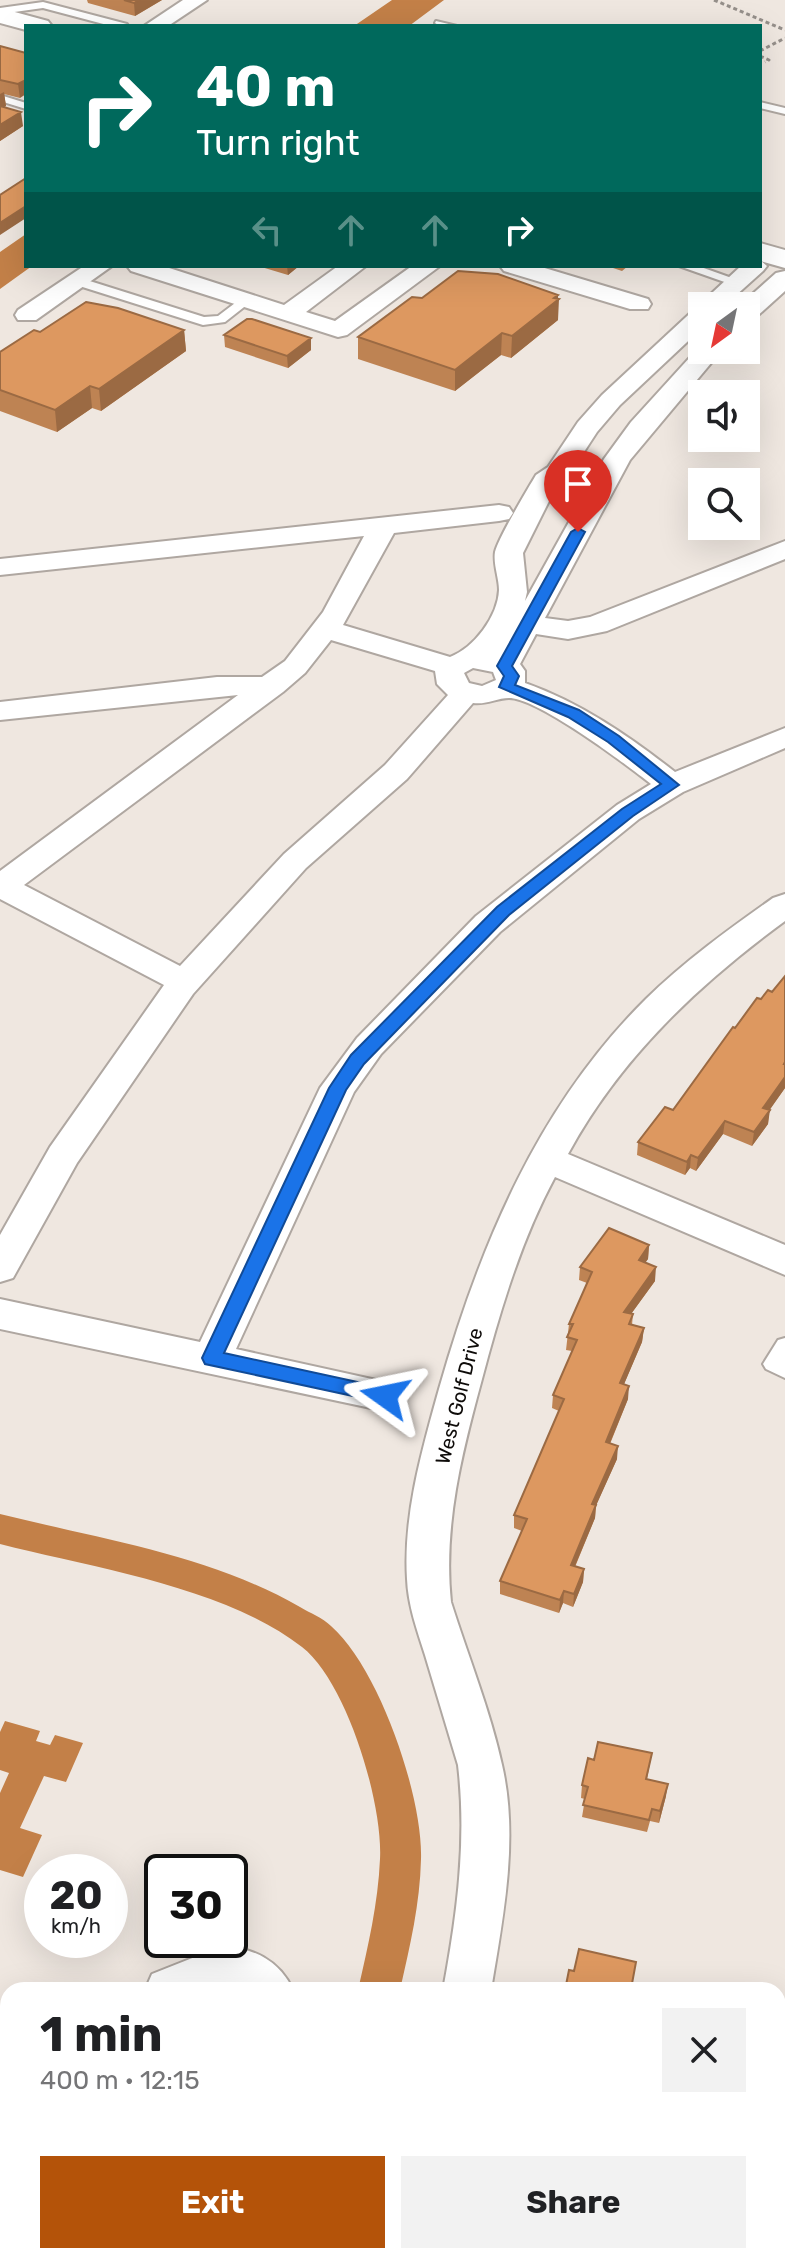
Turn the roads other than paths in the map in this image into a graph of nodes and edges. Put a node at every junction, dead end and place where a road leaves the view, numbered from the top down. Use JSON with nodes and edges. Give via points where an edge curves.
{"nodes":[{"id":1,"x":197,"y":0,"type":"edge"},
{"id":2,"x":44,"y":10,"type":"edge"},
{"id":3,"x":0,"y":13,"type":"edge"},
{"id":4,"x":440,"y":23,"type":"dead end"},
{"id":5,"x":113,"y":24,"type":"edge"},
{"id":6,"x":157,"y":24,"type":"edge"},
{"id":7,"x":444,"y":24,"type":"edge"},
{"id":8,"x":0,"y":36,"type":"edge"},
{"id":9,"x":24,"y":43,"type":"edge"},
{"id":10,"x":0,"y":98,"type":"edge"},
{"id":11,"x":24,"y":105,"type":"edge"},
{"id":12,"x":762,"y":105,"type":"edge"},
{"id":13,"x":785,"y":111,"type":"edge"},
{"id":14,"x":97,"y":268,"type":"edge"},
{"id":15,"x":145,"y":268,"type":"edge"},
{"id":16,"x":351,"y":268,"type":"edge"},
{"id":17,"x":425,"y":268,"type":"edge"},
{"id":18,"x":519,"y":268,"type":"edge"},
{"id":19,"x":750,"y":268,"type":"edge"},
{"id":20,"x":785,"y":278,"type":"edge"},
{"id":21,"x":77,"y":281,"type":"junction"},
{"id":22,"x":725,"y":292,"type":"edge"},
{"id":23,"x":247,"y":300,"type":"junction"},
{"id":24,"x":760,"y":300,"type":"edge"},
{"id":25,"x":639,"y":304,"type":"dead end"},
{"id":26,"x":289,"y":313,"type":"junction"},
{"id":27,"x":27,"y":315,"type":"dead end"},
{"id":28,"x":688,"y":327,"type":"edge"},
{"id":29,"x":697,"y":364,"type":"edge"},
{"id":30,"x":611,"y":400,"type":"junction"},
{"id":31,"x":655,"y":411,"type":"junction"},
{"id":32,"x":558,"y":472,"type":"junction"},
{"id":33,"x":499,"y":513,"type":"dead end"},
{"id":34,"x":384,"y":525,"type":"junction"},
{"id":35,"x":785,"y":549,"type":"edge"},
{"id":36,"x":530,"y":550,"type":"junction"},
{"id":37,"x":565,"y":558,"type":"junction"},
{"id":38,"x":0,"y":567,"type":"edge"},
{"id":39,"x":513,"y":580,"type":"junction"},
{"id":40,"x":528,"y":624,"type":"junction"},
{"id":41,"x":326,"y":629,"type":"junction"},
{"id":42,"x":464,"y":673,"type":"junction"},
{"id":43,"x":506,"y":676,"type":"junction"},
{"id":44,"x":272,"y":686,"type":"junction"},
{"id":45,"x":0,"y":711,"type":"edge"},
{"id":46,"x":785,"y":737,"type":"edge"},
{"id":47,"x":672,"y":785,"type":"junction"},
{"id":48,"x":0,"y":887,"type":"edge"},
{"id":49,"x":781,"y":912,"type":"edge"},
{"id":50,"x":185,"y":982,"type":"junction"},
{"id":51,"x":546,"y":1159,"type":"junction"},
{"id":52,"x":785,"y":1261,"type":"edge"},
{"id":53,"x":0,"y":1268,"type":"edge"},
{"id":54,"x":0,"y":1314,"type":"edge"},
{"id":55,"x":785,"y":1345,"type":"edge"},
{"id":56,"x":212,"y":1358,"type":"junction"},
{"id":57,"x":785,"y":1370,"type":"edge"},
{"id":58,"x":385,"y":1396,"type":"dead end"},
{"id":59,"x":185,"y":1982,"type":"edge"},
{"id":60,"x":260,"y":1982,"type":"edge"},
{"id":61,"x":468,"y":1982,"type":"edge"}],
"edges":[{"from":1,"to":6,"type":"street"},
{"from":2,"to":3,"type":"highway"},
{"from":2,"to":5,"type":"lane"},
{"from":4,"to":7,"type":"lane"},
{"from":8,"to":9,"type":"highway"},
{"from":10,"to":11,"type":"lane"},
{"from":12,"to":13,"type":"lane"},
{"from":14,"to":21,"type":"street"},
{"from":15,"to":23,"type":"street"},
{"from":16,"to":26,"type":"street"},
{"from":17,"to":26,"type":"street","via":[[338,330]]},
{"from":18,"to":25,"type":"street"},
{"from":19,"to":22,"type":"street"},
{"from":20,"to":24,"type":"street"},
{"from":21,"to":23,"type":"lane","via":[[203,321],[221,319]]},
{"from":21,"to":27,"type":"street"},
{"from":23,"to":26,"type":"street"},
{"from":28,"to":30,"type":"street"},
{"from":29,"to":31,"type":"street"},
{"from":30,"to":31,"type":"street"},
{"from":30,"to":32,"type":"street"},
{"from":31,"to":37,"type":"street","via":[[617,459]]},
{"from":32,"to":36,"type":"street","via":[[564,482]]},
{"from":32,"to":39,"type":"street","via":[[546,481],[512,546],[508,562]]},
{"from":33,"to":34,"type":"street"},
{"from":34,"to":38,"type":"street"},
{"from":34,"to":41,"type":"street"},
{"from":35,"to":40,"type":"street","via":[[597,625],[568,630]]},
{"from":36,"to":37,"type":"street"},
{"from":36,"to":39,"type":"street"},
{"from":37,"to":40,"type":"street"},
{"from":39,"to":42,"type":"street","via":[[505,618]]},
{"from":40,"to":43,"type":"street"},
{"from":41,"to":42,"type":"street"},
{"from":41,"to":44,"type":"street"},
{"from":42,"to":43,"type":"street","via":[[493,694]]},
{"from":42,"to":50,"type":"street","via":[[396,772],[288,868]]},
{"from":43,"to":47,"type":"street","via":[[574,713]]},
{"from":44,"to":45,"type":"street","via":[[217,686]]},
{"from":44,"to":48,"type":"street"},
{"from":46,"to":47,"type":"street"},
{"from":47,"to":56,"type":"street","via":[[628,812],[496,917],[357,1060],[338,1088]]},
{"from":48,"to":50,"type":"street"},
{"from":49,"to":51,"type":"street","name":"West Golf Drive","via":[[708,961],[634,1032],[591,1086]]},
{"from":50,"to":53,"type":"street","via":[[89,1116]]},
{"from":51,"to":52,"type":"street"},
{"from":51,"to":61,"type":"street","name":"West Golf Drive","via":[[518,1211],[481,1308],[426,1539],[430,1602],[484,1789],[482,1880]]},
{"from":54,"to":56,"type":"street"},
{"from":55,"to":57,"type":"lane","via":[[773,1364]]},
{"from":56,"to":58,"type":"street"},
{"from":59,"to":60,"type":"street","via":[[224,1968]]}]}
